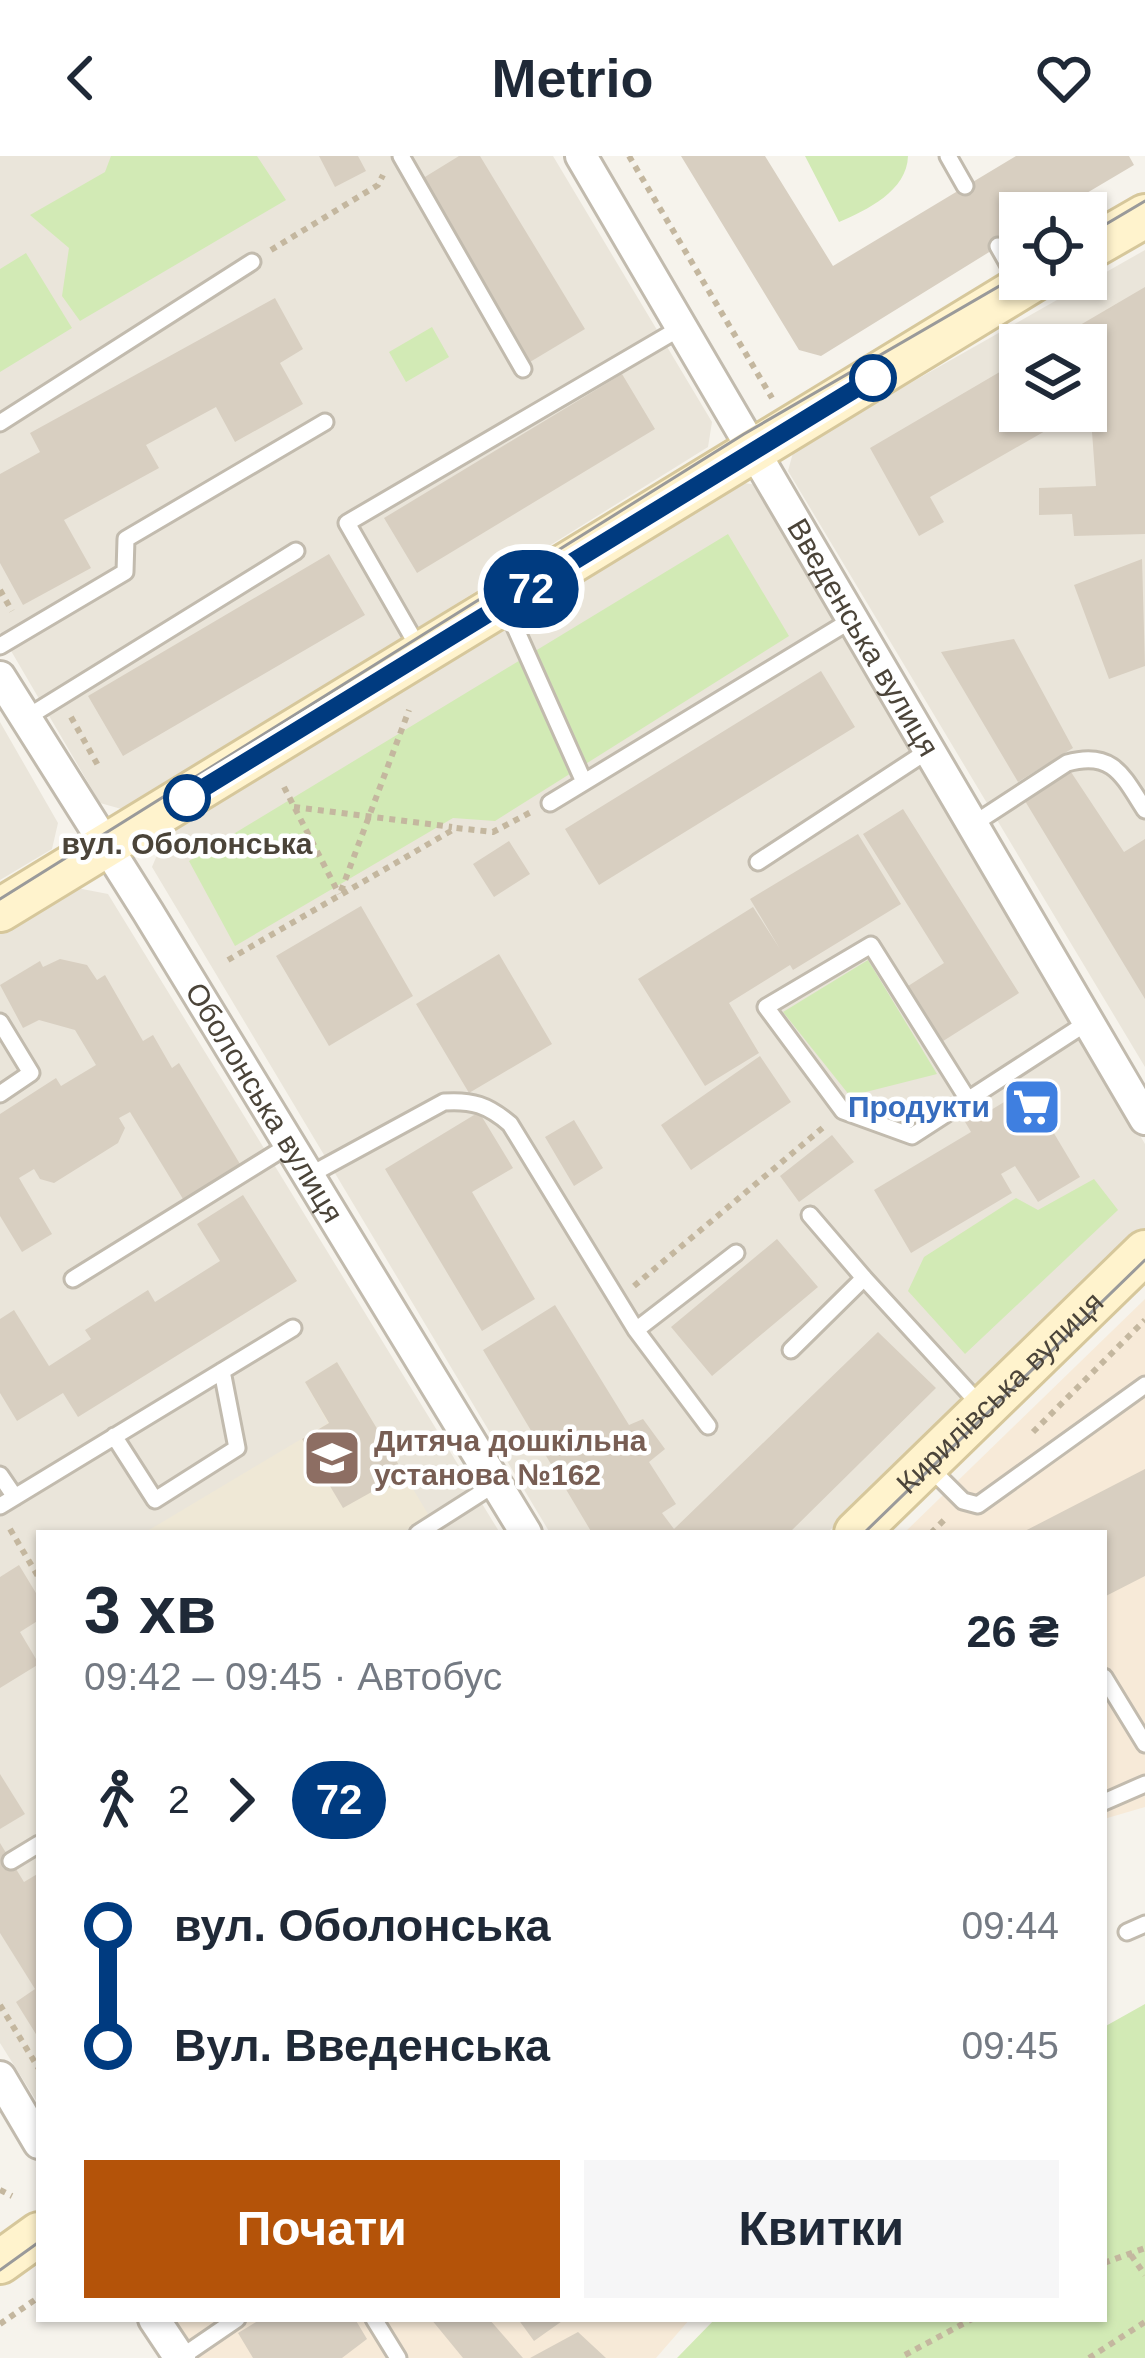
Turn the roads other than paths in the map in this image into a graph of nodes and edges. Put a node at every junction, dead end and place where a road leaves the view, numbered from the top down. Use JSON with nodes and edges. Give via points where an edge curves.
{"nodes":[{"id":1,"x":400,"y":156,"type":"edge"},
{"id":2,"x":581,"y":156,"type":"edge"},
{"id":3,"x":948,"y":156,"type":"edge"},
{"id":4,"x":965,"y":186,"type":"dead end"},
{"id":5,"x":1145,"y":216,"type":"edge"},
{"id":6,"x":1107,"y":238,"type":"edge"},
{"id":7,"x":252,"y":262,"type":"road end"},
{"id":8,"x":1000,"y":300,"type":"edge"},
{"id":9,"x":682,"y":327,"type":"junction"},
{"id":10,"x":524,"y":369,"type":"dead end"},
{"id":11,"x":325,"y":422,"type":"dead end"},
{"id":12,"x":0,"y":423,"type":"edge"},
{"id":13,"x":753,"y":450,"type":"junction"},
{"id":14,"x":296,"y":551,"type":"dead end"},
{"id":15,"x":505,"y":605,"type":"junction"},
{"id":16,"x":853,"y":619,"type":"junction"},
{"id":17,"x":0,"y":646,"type":"edge"},
{"id":18,"x":422,"y":654,"type":"junction"},
{"id":19,"x":0,"y":677,"type":"edge"},
{"id":20,"x":26,"y":718,"type":"junction"},
{"id":21,"x":929,"y":750,"type":"junction"},
{"id":22,"x":584,"y":782,"type":"junction"},
{"id":23,"x":550,"y":802,"type":"road end"},
{"id":24,"x":1145,"y":811,"type":"edge"},
{"id":25,"x":973,"y":825,"type":"junction"},
{"id":26,"x":107,"y":846,"type":"junction"},
{"id":27,"x":758,"y":862,"type":"dead end"},
{"id":28,"x":0,"y":910,"type":"edge"},
{"id":29,"x":0,"y":1022,"type":"edge"},
{"id":30,"x":1088,"y":1022,"type":"junction"},
{"id":31,"x":0,"y":1094,"type":"edge"},
{"id":32,"x":968,"y":1098,"type":"junction"},
{"id":33,"x":1145,"y":1119,"type":"edge"},
{"id":34,"x":289,"y":1145,"type":"junction"},
{"id":35,"x":308,"y":1176,"type":"junction"},
{"id":36,"x":810,"y":1215,"type":"dead end"},
{"id":37,"x":1145,"y":1252,"type":"edge"},
{"id":38,"x":736,"y":1253,"type":"dead end"},
{"id":39,"x":864,"y":1278,"type":"junction"},
{"id":40,"x":73,"y":1279,"type":"dead end"},
{"id":41,"x":293,"y":1328,"type":"dead end"},
{"id":42,"x":636,"y":1330,"type":"junction"},
{"id":43,"x":791,"y":1350,"type":"dead end"},
{"id":44,"x":222,"y":1371,"type":"junction"},
{"id":45,"x":1145,"y":1385,"type":"edge"},
{"id":46,"x":984,"y":1410,"type":"junction"},
{"id":47,"x":708,"y":1426,"type":"dead end"},
{"id":48,"x":114,"y":1436,"type":"junction"},
{"id":49,"x":927,"y":1465,"type":"junction"},
{"id":50,"x":0,"y":1475,"type":"edge"},
{"id":51,"x":496,"y":1484,"type":"junction"},
{"id":52,"x":5,"y":1505,"type":"edge"},
{"id":53,"x":423,"y":1530,"type":"edge"},
{"id":54,"x":524,"y":1530,"type":"edge"},
{"id":55,"x":859,"y":1530,"type":"edge"},
{"id":56,"x":1107,"y":1682,"type":"edge"},
{"id":57,"x":1145,"y":1744,"type":"edge"},
{"id":58,"x":1145,"y":1784,"type":"edge"},
{"id":59,"x":1107,"y":1801,"type":"edge"},
{"id":60,"x":36,"y":1846,"type":"edge"},
{"id":61,"x":11,"y":1861,"type":"dead end"},
{"id":62,"x":1145,"y":1924,"type":"edge"},
{"id":63,"x":1127,"y":1931,"type":"dead end"},
{"id":64,"x":0,"y":2077,"type":"edge"},
{"id":65,"x":36,"y":2138,"type":"edge"},
{"id":66,"x":36,"y":2236,"type":"edge"},
{"id":67,"x":0,"y":2262,"type":"edge"},
{"id":68,"x":156,"y":2322,"type":"edge"},
{"id":69,"x":233,"y":2322,"type":"edge"},
{"id":70,"x":376,"y":2322,"type":"edge"},
{"id":71,"x":180,"y":2358,"type":"edge"},
{"id":72,"x":398,"y":2358,"type":"edge"}],
"edges":[{"from":1,"to":10,"type":"lane"},
{"from":2,"to":9,"type":"street","name":"Введенська вулиця"},
{"from":3,"to":4,"type":"lane"},
{"from":5,"to":6,"type":"main road"},
{"from":7,"to":12,"type":"lane"},
{"from":8,"to":13,"type":"main road"},
{"from":9,"to":13,"type":"street","name":"Введенська вулиця"},
{"from":9,"to":18,"type":"lane","via":[[347,523]]},
{"from":11,"to":17,"type":"lane","via":[[126,539],[125,572]]},
{"from":13,"to":15,"type":"main road"},
{"from":13,"to":16,"type":"street","name":"Введенська вулиця"},
{"from":14,"to":20,"type":"lane"},
{"from":15,"to":18,"type":"main road"},
{"from":15,"to":22,"type":"lane"},
{"from":16,"to":21,"type":"street","name":"Введенська вулиця"},
{"from":16,"to":22,"type":"lane"},
{"from":18,"to":26,"type":"main road"},
{"from":19,"to":20,"type":"street","name":"Оболонська вулиця"},
{"from":20,"to":26,"type":"street","name":"Оболонська вулиця"},
{"from":21,"to":25,"type":"street","name":"Введенська вулиця"},
{"from":21,"to":27,"type":"lane"},
{"from":22,"to":23,"type":"lane"},
{"from":24,"to":25,"type":"lane","via":[[1119,770],[1084,759]]},
{"from":25,"to":30,"type":"street","name":"Введенська вулиця"},
{"from":26,"to":28,"type":"main road"},
{"from":26,"to":34,"type":"street","name":"Оболонська вулиця"},
{"from":29,"to":31,"type":"lane","via":[[32,1073]]},
{"from":30,"to":32,"type":"lane"},
{"from":30,"to":33,"type":"street","name":"Введенська вулиця"},
{"from":32,"to":32,"type":"lane","via":[[871,945],[766,1007],[843,1111],[912,1136]]},
{"from":34,"to":35,"type":"street","name":"Оболонська вулиця"},
{"from":34,"to":40,"type":"lane"},
{"from":35,"to":42,"type":"lane","via":[[443,1102],[491,1107],[510,1124]]},
{"from":35,"to":51,"type":"street","name":"Оболонська вулиця"},
{"from":36,"to":39,"type":"lane"},
{"from":37,"to":46,"type":"main road","name":"Кирилівська вулиця"},
{"from":38,"to":42,"type":"lane"},
{"from":39,"to":43,"type":"lane"},
{"from":39,"to":46,"type":"lane"},
{"from":41,"to":44,"type":"lane"},
{"from":42,"to":47,"type":"lane"},
{"from":44,"to":48,"type":"lane"},
{"from":44,"to":48,"type":"lane","via":[[237,1448],[154,1500]]},
{"from":45,"to":49,"type":"lane","via":[[978,1505],[963,1501]]},
{"from":46,"to":49,"type":"main road","name":"Кирилівська вулиця"},
{"from":48,"to":52,"type":"lane"},
{"from":49,"to":55,"type":"main road","name":"Кирилівська вулиця"},
{"from":50,"to":52,"type":"lane"},
{"from":51,"to":53,"type":"lane"},
{"from":51,"to":54,"type":"street","name":"Оболонська вулиця"},
{"from":56,"to":57,"type":"lane"},
{"from":58,"to":59,"type":"lane"},
{"from":60,"to":61,"type":"lane"},
{"from":62,"to":63,"type":"lane"},
{"from":64,"to":65,"type":"street"},
{"from":66,"to":67,"type":"main road"},
{"from":68,"to":71,"type":"street"},
{"from":69,"to":71,"type":"lane"},
{"from":70,"to":72,"type":"lane"}]}
